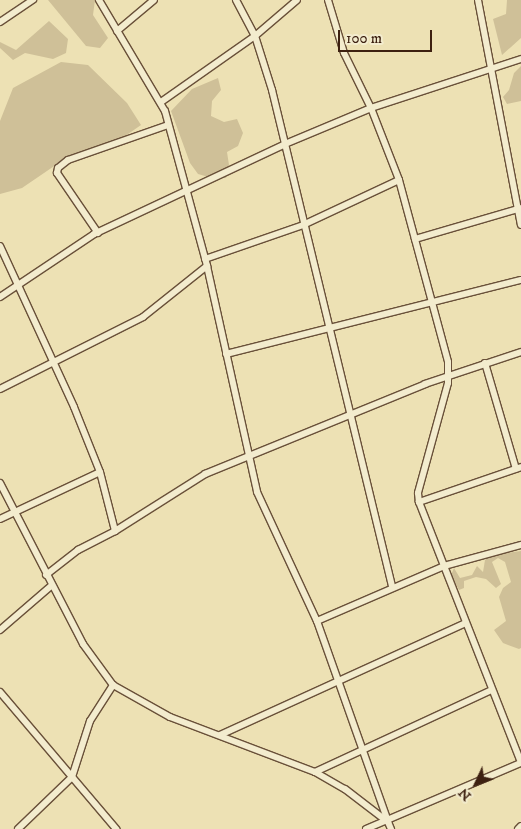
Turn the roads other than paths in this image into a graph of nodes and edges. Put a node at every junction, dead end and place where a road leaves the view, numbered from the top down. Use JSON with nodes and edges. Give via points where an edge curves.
{"nodes":[{"id":1,"x":33,"y":0,"type":"edge"},
{"id":2,"x":99,"y":0,"type":"edge"},
{"id":3,"x":154,"y":0,"type":"edge"},
{"id":4,"x":236,"y":0,"type":"edge"},
{"id":5,"x":297,"y":0,"type":"edge"},
{"id":6,"x":328,"y":0,"type":"edge"},
{"id":7,"x":478,"y":0,"type":"edge"},
{"id":8,"x":0,"y":22,"type":"edge"},
{"id":9,"x":117,"y":31,"type":"junction"},
{"id":10,"x":254,"y":36,"type":"junction"},
{"id":11,"x":521,"y":59,"type":"edge"},
{"id":12,"x":492,"y":69,"type":"junction"},
{"id":13,"x":161,"y":102,"type":"junction"},
{"id":14,"x":371,"y":108,"type":"junction"},
{"id":15,"x":168,"y":125,"type":"junction"},
{"id":16,"x":285,"y":144,"type":"junction"},
{"id":17,"x":399,"y":180,"type":"junction"},
{"id":18,"x":186,"y":192,"type":"junction"},
{"id":19,"x":519,"y":208,"type":"edge"},
{"id":20,"x":303,"y":225,"type":"junction"},
{"id":21,"x":521,"y":225,"type":"edge"},
{"id":22,"x":98,"y":233,"type":"junction"},
{"id":23,"x":415,"y":238,"type":"junction"},
{"id":24,"x":0,"y":246,"type":"edge"},
{"id":25,"x":205,"y":259,"type":"junction"},
{"id":26,"x":207,"y":266,"type":"junction"},
{"id":27,"x":521,"y":280,"type":"edge"},
{"id":28,"x":19,"y":284,"type":"junction"},
{"id":29,"x":0,"y":297,"type":"edge"},
{"id":30,"x":434,"y":302,"type":"junction"},
{"id":31,"x":329,"y":327,"type":"junction"},
{"id":32,"x":521,"y":352,"type":"edge"},
{"id":33,"x":226,"y":354,"type":"junction"},
{"id":34,"x":485,"y":363,"type":"junction"},
{"id":35,"x":53,"y":364,"type":"junction"},
{"id":36,"x":449,"y":374,"type":"junction"},
{"id":37,"x":0,"y":389,"type":"edge"},
{"id":38,"x":350,"y":414,"type":"junction"},
{"id":39,"x":247,"y":457,"type":"junction"},
{"id":40,"x":518,"y":468,"type":"edge"},
{"id":41,"x":100,"y":472,"type":"junction"},
{"id":42,"x":0,"y":483,"type":"edge"},
{"id":43,"x":419,"y":502,"type":"junction"},
{"id":44,"x":14,"y":512,"type":"junction"},
{"id":45,"x":0,"y":519,"type":"edge"},
{"id":46,"x":115,"y":531,"type":"junction"},
{"id":47,"x":521,"y":544,"type":"edge"},
{"id":48,"x":444,"y":566,"type":"junction"},
{"id":49,"x":46,"y":575,"type":"junction"},
{"id":50,"x":51,"y":586,"type":"junction"},
{"id":51,"x":392,"y":586,"type":"junction"},
{"id":52,"x":317,"y":621,"type":"junction"},
{"id":53,"x":466,"y":622,"type":"junction"},
{"id":54,"x":0,"y":630,"type":"edge"},
{"id":55,"x":340,"y":681,"type":"junction"},
{"id":56,"x":113,"y":685,"type":"junction"},
{"id":57,"x":492,"y":690,"type":"junction"},
{"id":58,"x":0,"y":692,"type":"edge"},
{"id":59,"x":220,"y":735,"type":"junction"},
{"id":60,"x":365,"y":749,"type":"junction"},
{"id":61,"x":521,"y":763,"type":"edge"},
{"id":62,"x":316,"y":772,"type":"junction"},
{"id":63,"x":72,"y":777,"type":"junction"},
{"id":64,"x":388,"y":822,"type":"junction"},
{"id":65,"x":521,"y":826,"type":"edge"},
{"id":66,"x":18,"y":829,"type":"edge"},
{"id":67,"x":116,"y":829,"type":"edge"},
{"id":68,"x":366,"y":829,"type":"edge"},
{"id":69,"x":391,"y":829,"type":"edge"},
{"id":70,"x":518,"y":829,"type":"edge"}],
"edges":[{"from":1,"to":8,"type":"street"},
{"from":2,"to":9,"type":"street"},
{"from":3,"to":9,"type":"street"},
{"from":4,"to":10,"type":"street"},
{"from":5,"to":10,"type":"street"},
{"from":6,"to":14,"type":"street","via":[[344,53]]},
{"from":7,"to":12,"type":"street"},
{"from":9,"to":13,"type":"street"},
{"from":10,"to":13,"type":"street"},
{"from":10,"to":16,"type":"street"},
{"from":11,"to":12,"type":"street"},
{"from":12,"to":14,"type":"street"},
{"from":12,"to":19,"type":"street"},
{"from":13,"to":15,"type":"street"},
{"from":14,"to":16,"type":"street"},
{"from":14,"to":17,"type":"street"},
{"from":15,"to":18,"type":"street"},
{"from":15,"to":22,"type":"street","via":[[68,160],[58,168],[58,173]]},
{"from":16,"to":18,"type":"street"},
{"from":16,"to":20,"type":"street"},
{"from":17,"to":20,"type":"street"},
{"from":17,"to":23,"type":"street"},
{"from":18,"to":22,"type":"street"},
{"from":18,"to":25,"type":"street"},
{"from":19,"to":21,"type":"street"},
{"from":19,"to":23,"type":"street"},
{"from":20,"to":25,"type":"street"},
{"from":20,"to":31,"type":"street"},
{"from":22,"to":28,"type":"street"},
{"from":23,"to":30,"type":"street"},
{"from":24,"to":28,"type":"street"},
{"from":25,"to":26,"type":"street"},
{"from":26,"to":33,"type":"street"},
{"from":26,"to":35,"type":"street","via":[[143,317]]},
{"from":27,"to":30,"type":"street"},
{"from":28,"to":29,"type":"street"},
{"from":28,"to":35,"type":"street"},
{"from":30,"to":31,"type":"street"},
{"from":30,"to":36,"type":"street"},
{"from":31,"to":33,"type":"street"},
{"from":31,"to":38,"type":"street"},
{"from":32,"to":34,"type":"street"},
{"from":33,"to":39,"type":"street"},
{"from":34,"to":36,"type":"street"},
{"from":34,"to":40,"type":"street"},
{"from":35,"to":37,"type":"street"},
{"from":35,"to":41,"type":"street"},
{"from":36,"to":38,"type":"street"},
{"from":36,"to":43,"type":"street","via":[[418,493]]},
{"from":38,"to":39,"type":"street"},
{"from":38,"to":51,"type":"street"},
{"from":39,"to":46,"type":"street","via":[[205,474]]},
{"from":39,"to":52,"type":"street","via":[[262,505]]},
{"from":40,"to":43,"type":"street"},
{"from":41,"to":44,"type":"street"},
{"from":41,"to":46,"type":"street"},
{"from":42,"to":44,"type":"street"},
{"from":43,"to":48,"type":"street"},
{"from":44,"to":45,"type":"street"},
{"from":44,"to":49,"type":"street"},
{"from":46,"to":49,"type":"street","via":[[78,550]]},
{"from":47,"to":48,"type":"street"},
{"from":48,"to":51,"type":"street"},
{"from":48,"to":53,"type":"street"},
{"from":49,"to":50,"type":"street"},
{"from":50,"to":54,"type":"street"},
{"from":50,"to":56,"type":"street","via":[[82,644]]},
{"from":51,"to":52,"type":"street"},
{"from":52,"to":55,"type":"street"},
{"from":53,"to":55,"type":"street"},
{"from":53,"to":57,"type":"street"},
{"from":55,"to":59,"type":"street"},
{"from":55,"to":60,"type":"street"},
{"from":56,"to":59,"type":"street","via":[[141,703]]},
{"from":56,"to":63,"type":"street","via":[[90,721]]},
{"from":57,"to":60,"type":"street"},
{"from":57,"to":61,"type":"street"},
{"from":58,"to":63,"type":"street"},
{"from":59,"to":62,"type":"street"},
{"from":60,"to":62,"type":"street"},
{"from":60,"to":64,"type":"street"},
{"from":61,"to":64,"type":"street"},
{"from":62,"to":64,"type":"street","via":[[345,789]]},
{"from":63,"to":66,"type":"street"},
{"from":63,"to":67,"type":"street"},
{"from":64,"to":68,"type":"street"},
{"from":64,"to":69,"type":"street"},
{"from":65,"to":70,"type":"street"}]}
